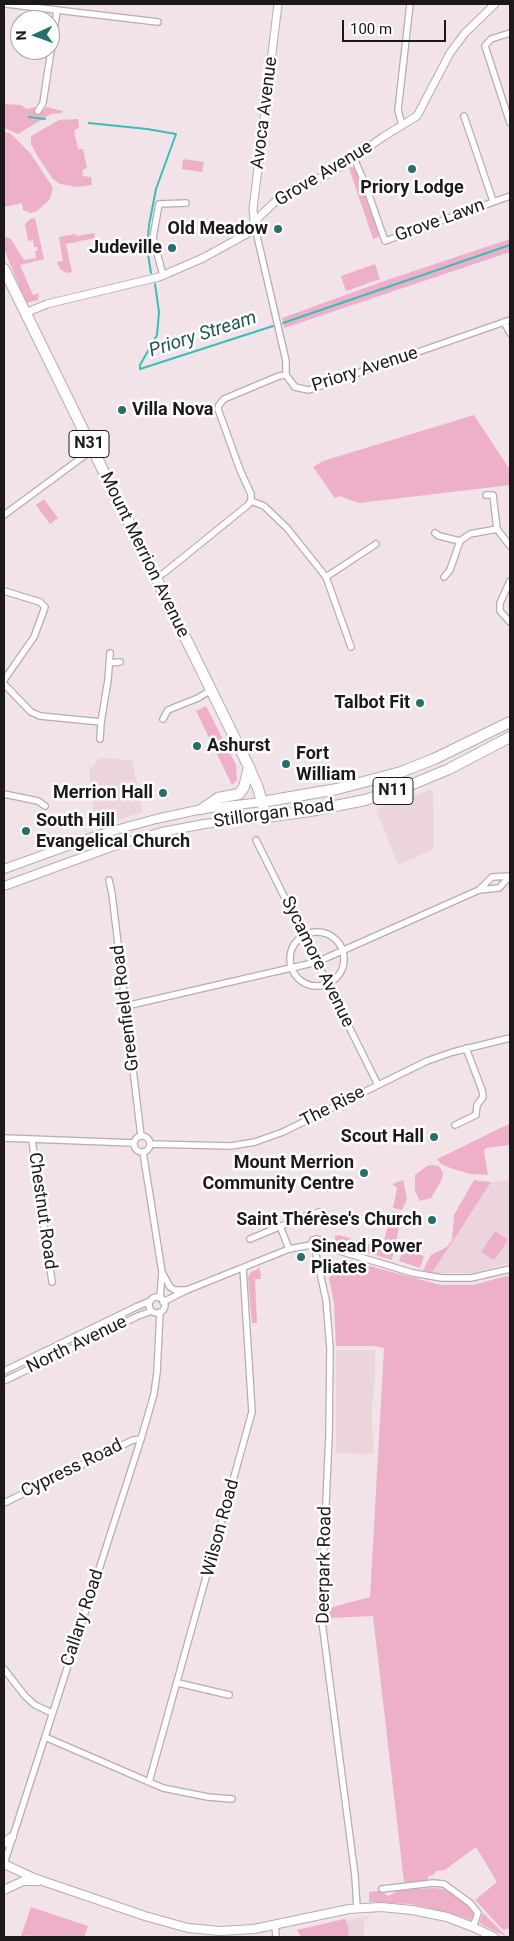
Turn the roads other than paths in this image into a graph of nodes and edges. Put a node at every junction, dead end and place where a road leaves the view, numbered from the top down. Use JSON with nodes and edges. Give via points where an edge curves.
{"nodes":[{"id":1,"x":6,"y":4,"type":"edge"},
{"id":2,"x":278,"y":4,"type":"edge"},
{"id":3,"x":410,"y":4,"type":"edge"},
{"id":4,"x":495,"y":4,"type":"edge"},
{"id":5,"x":50,"y":10,"type":"edge"},
{"id":6,"x":60,"y":11,"type":"edge"},
{"id":7,"x":158,"y":22,"type":"dead end"},
{"id":8,"x":510,"y":32,"type":"edge"},
{"id":9,"x":50,"y":60,"type":"edge"},
{"id":10,"x":43,"y":110,"type":"dead end"},
{"id":11,"x":508,"y":112,"type":"edge"},
{"id":12,"x":464,"y":116,"type":"dead end"},
{"id":13,"x":510,"y":123,"type":"edge"},
{"id":14,"x":402,"y":125,"type":"junction"},
{"id":15,"x":354,"y":158,"type":"junction"},
{"id":16,"x":510,"y":196,"type":"edge"},
{"id":17,"x":493,"y":201,"type":"junction"},
{"id":18,"x":186,"y":203,"type":"dead end"},
{"id":19,"x":254,"y":223,"type":"junction"},
{"id":20,"x":4,"y":269,"type":"edge"},
{"id":21,"x":164,"y":275,"type":"junction"},
{"id":22,"x":25,"y":313,"type":"junction"},
{"id":23,"x":507,"y":321,"type":"edge"},
{"id":24,"x":510,"y":333,"type":"edge"},
{"id":25,"x":286,"y":375,"type":"junction"},
{"id":26,"x":92,"y":450,"type":"junction"},
{"id":27,"x":486,"y":495,"type":"dead end"},
{"id":28,"x":251,"y":501,"type":"junction"},
{"id":29,"x":4,"y":515,"type":"edge"},
{"id":30,"x":497,"y":529,"type":"junction"},
{"id":31,"x":435,"y":533,"type":"dead end"},
{"id":32,"x":460,"y":541,"type":"junction"},
{"id":33,"x":376,"y":544,"type":"dead end"},
{"id":34,"x":510,"y":546,"type":"edge"},
{"id":35,"x":326,"y":577,"type":"junction"},
{"id":36,"x":444,"y":577,"type":"dead end"},
{"id":37,"x":155,"y":578,"type":"junction"},
{"id":38,"x":510,"y":581,"type":"edge"},
{"id":39,"x":4,"y":591,"type":"edge"},
{"id":40,"x":510,"y":622,"type":"edge"},
{"id":41,"x":351,"y":647,"type":"dead end"},
{"id":42,"x":110,"y":653,"type":"dead end"},
{"id":43,"x":110,"y":662,"type":"junction"},
{"id":44,"x":120,"y":662,"type":"dead end"},
{"id":45,"x":4,"y":680,"type":"edge"},
{"id":46,"x":4,"y":684,"type":"edge"},
{"id":47,"x":212,"y":690,"type":"junction"},
{"id":48,"x":163,"y":719,"type":"dead end"},
{"id":49,"x":101,"y":722,"type":"junction"},
{"id":50,"x":510,"y":722,"type":"edge"},
{"id":51,"x":510,"y":737,"type":"edge"},
{"id":52,"x":100,"y":739,"type":"dead end"},
{"id":53,"x":249,"y":768,"type":"junction"},
{"id":54,"x":4,"y":794,"type":"edge"},
{"id":55,"x":262,"y":802,"type":"junction"},
{"id":56,"x":45,"y":806,"type":"dead end"},
{"id":57,"x":202,"y":809,"type":"junction"},
{"id":58,"x":266,"y":817,"type":"junction"},
{"id":59,"x":235,"y":820,"type":"junction"},
{"id":60,"x":256,"y":840,"type":"dead end"},
{"id":61,"x":4,"y":869,"type":"edge"},
{"id":62,"x":510,"y":876,"type":"edge"},
{"id":63,"x":109,"y":880,"type":"dead end"},
{"id":64,"x":4,"y":886,"type":"edge"},
{"id":65,"x":479,"y":890,"type":"junction"},
{"id":66,"x":304,"y":936,"type":"junction"},
{"id":67,"x":343,"y":950,"type":"junction"},
{"id":68,"x":317,"y":962,"type":"junction"},
{"id":69,"x":291,"y":969,"type":"junction"},
{"id":70,"x":328,"y":984,"type":"junction"},
{"id":71,"x":126,"y":1006,"type":"junction"},
{"id":72,"x":510,"y":1038,"type":"edge"},
{"id":73,"x":466,"y":1048,"type":"junction"},
{"id":74,"x":378,"y":1085,"type":"junction"},
{"id":75,"x":455,"y":1125,"type":"dead end"},
{"id":76,"x":141,"y":1136,"type":"junction"},
{"id":77,"x":4,"y":1138,"type":"edge"},
{"id":78,"x":32,"y":1140,"type":"junction"},
{"id":79,"x":134,"y":1143,"type":"junction"},
{"id":80,"x":150,"y":1144,"type":"junction"},
{"id":81,"x":143,"y":1152,"type":"junction"},
{"id":82,"x":319,"y":1212,"type":"dead end"},
{"id":83,"x":280,"y":1226,"type":"junction"},
{"id":84,"x":250,"y":1239,"type":"dead end"},
{"id":85,"x":323,"y":1246,"type":"junction"},
{"id":86,"x":313,"y":1248,"type":"junction"},
{"id":87,"x":288,"y":1249,"type":"junction"},
{"id":88,"x":243,"y":1268,"type":"junction"},
{"id":89,"x":510,"y":1269,"type":"edge"},
{"id":90,"x":162,"y":1272,"type":"junction"},
{"id":91,"x":52,"y":1282,"type":"dead end"},
{"id":92,"x":186,"y":1290,"type":"junction"},
{"id":93,"x":162,"y":1300,"type":"junction"},
{"id":94,"x":150,"y":1301,"type":"junction"},
{"id":95,"x":152,"y":1311,"type":"junction"},
{"id":96,"x":160,"y":1312,"type":"junction"},
{"id":97,"x":4,"y":1371,"type":"edge"},
{"id":98,"x":4,"y":1381,"type":"edge"},
{"id":99,"x":141,"y":1440,"type":"junction"},
{"id":100,"x":4,"y":1503,"type":"edge"},
{"id":101,"x":4,"y":1669,"type":"edge"},
{"id":102,"x":178,"y":1683,"type":"junction"},
{"id":103,"x":229,"y":1695,"type":"dead end"},
{"id":104,"x":52,"y":1713,"type":"junction"},
{"id":105,"x":44,"y":1737,"type":"junction"},
{"id":106,"x":149,"y":1782,"type":"junction"},
{"id":107,"x":232,"y":1799,"type":"dead end"},
{"id":108,"x":12,"y":1837,"type":"junction"},
{"id":109,"x":4,"y":1843,"type":"edge"},
{"id":110,"x":4,"y":1864,"type":"edge"},
{"id":111,"x":42,"y":1881,"type":"junction"},
{"id":112,"x":382,"y":1889,"type":"dead end"},
{"id":113,"x":4,"y":1890,"type":"edge"},
{"id":114,"x":357,"y":1908,"type":"junction"},
{"id":115,"x":275,"y":1925,"type":"junction"},
{"id":116,"x":473,"y":1927,"type":"junction"},
{"id":117,"x":276,"y":1937,"type":"edge"},
{"id":118,"x":494,"y":1937,"type":"edge"}],
"edges":[{"from":1,"to":5,"type":"street"},
{"from":2,"to":19,"type":"street","name":"Avoca Avenue","via":[[253,209]]},
{"from":3,"to":14,"type":"street","via":[[398,110]]},
{"from":4,"to":14,"type":"street","name":"Grove Avenue","via":[[450,53],[418,116]]},
{"from":6,"to":7,"type":"street"},
{"from":8,"to":11,"type":"street","via":[[491,39],[485,46]]},
{"from":9,"to":10,"type":"street"},
{"from":11,"to":13,"type":"street"},
{"from":12,"to":17,"type":"street","name":"Grove Lawn"},
{"from":14,"to":15,"type":"street","name":"Grove Avenue"},
{"from":15,"to":17,"type":"street","name":"Grove Lawn","via":[[385,241]]},
{"from":15,"to":19,"type":"street","name":"Grove Avenue","via":[[326,176],[287,193]]},
{"from":16,"to":17,"type":"street","name":"Grove Lawn"},
{"from":18,"to":21,"type":"street","via":[[159,204],[153,238]]},
{"from":19,"to":21,"type":"street","name":"Grove Avenue","via":[[252,231],[235,241]]},
{"from":19,"to":25,"type":"street","name":"Priory Avenue","via":[[286,361]]},
{"from":20,"to":22,"type":"highway","name":"Mount Merrion Avenue","number":"N31"},
{"from":21,"to":22,"type":"street","name":"Grove Avenue","via":[[47,304]]},
{"from":22,"to":26,"type":"highway","name":"Mount Merrion Avenue","number":"N31"},
{"from":23,"to":24,"type":"street"},
{"from":23,"to":25,"type":"street","name":"Priory Avenue","via":[[310,390],[295,387]]},
{"from":25,"to":28,"type":"street","via":[[224,399],[218,409]]},
{"from":26,"to":29,"type":"street"},
{"from":26,"to":37,"type":"highway","name":"Mount Merrion Avenue","number":"N31"},
{"from":27,"to":30,"type":"street","via":[[493,495]]},
{"from":28,"to":35,"type":"street","via":[[264,506],[286,528]]},
{"from":28,"to":37,"type":"street"},
{"from":30,"to":32,"type":"street","via":[[470,534]]},
{"from":30,"to":34,"type":"street"},
{"from":31,"to":32,"type":"street"},
{"from":32,"to":36,"type":"street","via":[[450,570]]},
{"from":33,"to":35,"type":"street"},
{"from":35,"to":41,"type":"street"},
{"from":37,"to":47,"type":"highway","name":"Mount Merrion Avenue","number":"N31"},
{"from":38,"to":40,"type":"street","via":[[500,603],[500,611]]},
{"from":39,"to":45,"type":"street","via":[[40,602],[45,607],[34,637]]},
{"from":42,"to":43,"type":"street"},
{"from":43,"to":44,"type":"street"},
{"from":43,"to":49,"type":"street"},
{"from":46,"to":49,"type":"street","via":[[31,712],[40,716]]},
{"from":47,"to":48,"type":"street","via":[[168,710]]},
{"from":47,"to":53,"type":"highway","name":"Mount Merrion Avenue","number":"N31"},
{"from":49,"to":52,"type":"street"},
{"from":50,"to":55,"type":"highway","name":"Stillorgan Road","number":"N11","via":[[401,772],[337,789]]},
{"from":51,"to":58,"type":"highway","name":"Stillorgan Road","number":"N11","via":[[408,786],[365,800]]},
{"from":53,"to":55,"type":"highway","name":"Mount Merrion Avenue","number":"N31"},
{"from":53,"to":57,"type":"highway","via":[[239,794],[218,798]]},
{"from":54,"to":56,"type":"street","via":[[38,801]]},
{"from":55,"to":57,"type":"main road","name":"Stillorgan Road"},
{"from":55,"to":58,"type":"highway","name":"Mount Merrion Avenue","number":"N31"},
{"from":57,"to":59,"type":"main road","via":[[226,808],[237,813]]},
{"from":57,"to":61,"type":"main road","name":"Stillorgan Road","via":[[101,834]]},
{"from":58,"to":59,"type":"main road","name":"Stillorgan Road"},
{"from":59,"to":64,"type":"main road","name":"Stillorgan Road","via":[[152,835]]},
{"from":60,"to":66,"type":"street","name":"Sycamore Avenue"},
{"from":62,"to":65,"type":"street","via":[[499,888]]},
{"from":62,"to":65,"type":"street","via":[[492,877]]},
{"from":63,"to":71,"type":"street","name":"Greenfield Road"},
{"from":65,"to":67,"type":"street"},
{"from":66,"to":67,"type":"street","via":[[326,933],[339,942]]},
{"from":66,"to":68,"type":"street","name":"Sycamore Avenue"},
{"from":66,"to":69,"type":"street","via":[[295,946],[290,960]]},
{"from":67,"to":68,"type":"street"},
{"from":67,"to":70,"type":"street","via":[[342,970]]},
{"from":68,"to":69,"type":"street"},
{"from":68,"to":70,"type":"street","name":"Sycamore Avenue"},
{"from":69,"to":70,"type":"street","via":[[306,984]]},
{"from":69,"to":71,"type":"street"},
{"from":70,"to":74,"type":"street","name":"Sycamore Avenue"},
{"from":71,"to":76,"type":"street","name":"Greenfield Road"},
{"from":72,"to":73,"type":"street","name":"The Rise"},
{"from":73,"to":74,"type":"street","name":"The Rise","via":[[428,1061]]},
{"from":73,"to":75,"type":"street","via":[[483,1097],[477,1105],[476,1115]]},
{"from":74,"to":80,"type":"street","name":"The Rise","via":[[283,1132],[255,1142],[231,1146]]},
{"from":76,"to":79,"type":"street"},
{"from":76,"to":80,"type":"street","via":[[146,1137]]},
{"from":77,"to":78,"type":"street"},
{"from":78,"to":79,"type":"street"},
{"from":78,"to":91,"type":"street","name":"Chestnut Road"},
{"from":79,"to":81,"type":"street","via":[[136,1150]]},
{"from":80,"to":81,"type":"street","via":[[149,1149]]},
{"from":81,"to":90,"type":"street"},
{"from":82,"to":83,"type":"street"},
{"from":83,"to":84,"type":"street"},
{"from":83,"to":87,"type":"street"},
{"from":85,"to":86,"type":"street","via":[[320,1250]]},
{"from":85,"to":86,"type":"street","via":[[317,1239],[312,1241]]},
{"from":85,"to":89,"type":"street","via":[[413,1273],[442,1278],[470,1278]]},
{"from":86,"to":87,"type":"street"},
{"from":86,"to":114,"type":"street","name":"Deerpark Road","via":[[326,1300],[330,1348],[321,1614]]},
{"from":87,"to":88,"type":"street"},
{"from":88,"to":92,"type":"street"},
{"from":88,"to":102,"type":"street","name":"Wilson Road","via":[[252,1412]]},
{"from":90,"to":92,"type":"street","via":[[170,1287]]},
{"from":90,"to":93,"type":"street"},
{"from":92,"to":93,"type":"street"},
{"from":93,"to":94,"type":"street","via":[[153,1298]]},
{"from":93,"to":96,"type":"street","via":[[164,1306]]},
{"from":94,"to":95,"type":"street"},
{"from":94,"to":97,"type":"street","name":"North Avenue"},
{"from":95,"to":96,"type":"street"},
{"from":95,"to":98,"type":"street","name":"North Avenue"},
{"from":96,"to":99,"type":"street","name":"Callary Road","via":[[155,1392]]},
{"from":99,"to":100,"type":"street","name":"Cypress Road","via":[[133,1440]]},
{"from":99,"to":104,"type":"street","name":"Callary Road"},
{"from":101,"to":104,"type":"street","via":[[25,1696]]},
{"from":102,"to":103,"type":"street"},
{"from":102,"to":106,"type":"street","name":"Wilson Road"},
{"from":104,"to":105,"type":"street","name":"Callary Road"},
{"from":105,"to":106,"type":"street"},
{"from":105,"to":108,"type":"street","name":"Callary Road"},
{"from":106,"to":107,"type":"street","via":[[163,1788]]},
{"from":108,"to":109,"type":"main road"},
{"from":108,"to":110,"type":"street","name":"Callary Road"},
{"from":110,"to":111,"type":"main road"},
{"from":111,"to":113,"type":"main road","via":[[23,1881]]},
{"from":111,"to":115,"type":"main road","via":[[188,1928],[228,1931]]},
{"from":112,"to":116,"type":"street","via":[[444,1884],[470,1903],[478,1914]]},
{"from":114,"to":115,"type":"main road"},
{"from":114,"to":116,"type":"main road","via":[[412,1910],[447,1917]]},
{"from":115,"to":117,"type":"street"},
{"from":116,"to":118,"type":"main road"}]}
